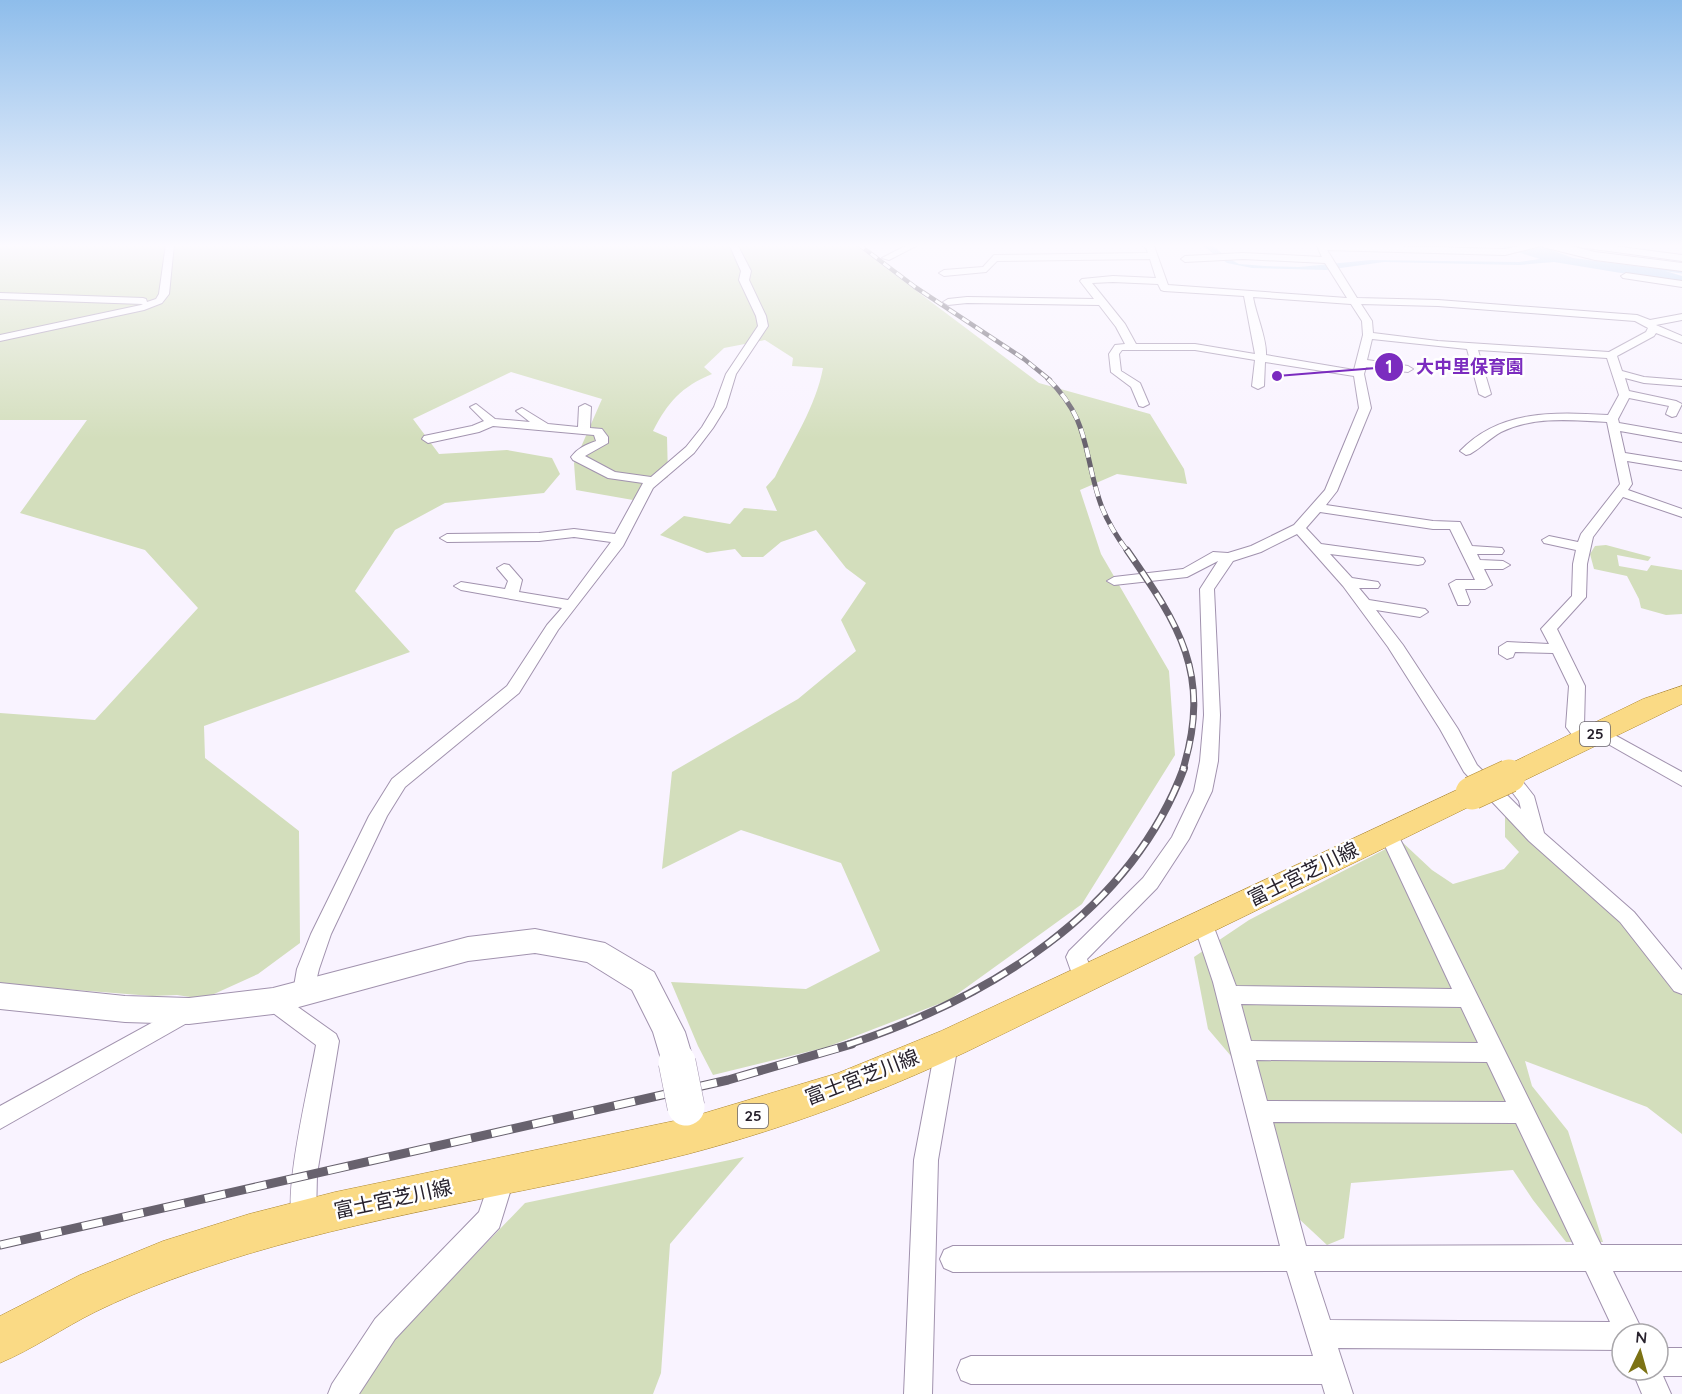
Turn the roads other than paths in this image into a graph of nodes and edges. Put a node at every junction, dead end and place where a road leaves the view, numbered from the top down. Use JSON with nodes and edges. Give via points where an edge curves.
{"nodes":[{"id":1,"x":135,"y":309,"type":"edge"},
{"id":2,"x":758,"y":309,"type":"edge"},
{"id":3,"x":1106,"y":309,"type":"edge"},
{"id":4,"x":1250,"y":309,"type":"edge"},
{"id":5,"x":1360,"y":309,"type":"edge"},
{"id":6,"x":1556,"y":309,"type":"edge"},
{"id":7,"x":1629,"y":309,"type":"edge"},
{"id":8,"x":1679,"y":313,"type":"edge"},
{"id":9,"x":1637,"y":318,"type":"junction"},
{"id":10,"x":1651,"y":325,"type":"junction"},
{"id":11,"x":1368,"y":335,"type":"junction"},
{"id":12,"x":1542,"y":336,"type":"dead end"},
{"id":13,"x":0,"y":339,"type":"edge"},
{"id":14,"x":1682,"y":340,"type":"edge"},
{"id":15,"x":1471,"y":345,"type":"junction"},
{"id":16,"x":1132,"y":347,"type":"junction"},
{"id":17,"x":1549,"y":351,"type":"junction"},
{"id":18,"x":1611,"y":355,"type":"junction"},
{"id":19,"x":1260,"y":358,"type":"junction"},
{"id":20,"x":1361,"y":368,"type":"junction"},
{"id":21,"x":1408,"y":369,"type":"dead end"},
{"id":22,"x":1617,"y":373,"type":"junction"},
{"id":23,"x":1682,"y":383,"type":"edge"},
{"id":24,"x":1258,"y":386,"type":"dead end"},
{"id":25,"x":1485,"y":394,"type":"dead end"},
{"id":26,"x":1625,"y":394,"type":"junction"},
{"id":27,"x":1143,"y":404,"type":"dead end"},
{"id":28,"x":476,"y":407,"type":"dead end"},
{"id":29,"x":585,"y":407,"type":"dead end"},
{"id":30,"x":1677,"y":408,"type":"edge"},
{"id":31,"x":522,"y":411,"type":"dead end"},
{"id":32,"x":492,"y":422,"type":"junction"},
{"id":33,"x":1613,"y":422,"type":"junction"},
{"id":34,"x":546,"y":428,"type":"junction"},
{"id":35,"x":577,"y":429,"type":"junction"},
{"id":36,"x":1682,"y":438,"type":"edge"},
{"id":37,"x":428,"y":439,"type":"dead end"},
{"id":38,"x":556,"y":441,"type":"dead end"},
{"id":39,"x":1466,"y":451,"type":"dead end"},
{"id":40,"x":1621,"y":456,"type":"junction"},
{"id":41,"x":1682,"y":465,"type":"edge"},
{"id":42,"x":654,"y":481,"type":"junction"},
{"id":43,"x":1618,"y":491,"type":"junction"},
{"id":44,"x":1316,"y":507,"type":"junction"},
{"id":45,"x":1682,"y":513,"type":"edge"},
{"id":46,"x":1299,"y":528,"type":"junction"},
{"id":47,"x":447,"y":538,"type":"dead end"},
{"id":48,"x":620,"y":539,"type":"junction"},
{"id":49,"x":1549,"y":540,"type":"dead end"},
{"id":50,"x":1316,"y":548,"type":"junction"},
{"id":51,"x":1584,"y":548,"type":"junction"},
{"id":52,"x":1468,"y":550,"type":"junction"},
{"id":53,"x":1497,"y":551,"type":"dead end"},
{"id":54,"x":1228,"y":558,"type":"junction"},
{"id":55,"x":1418,"y":561,"type":"dead end"},
{"id":56,"x":1476,"y":564,"type":"junction"},
{"id":57,"x":1503,"y":565,"type":"dead end"},
{"id":58,"x":504,"y":568,"type":"dead end"},
{"id":59,"x":1114,"y":581,"type":"dead end"},
{"id":60,"x":1347,"y":582,"type":"junction"},
{"id":61,"x":1373,"y":585,"type":"dead end"},
{"id":62,"x":461,"y":586,"type":"dead end"},
{"id":63,"x":511,"y":594,"type":"junction"},
{"id":64,"x":1463,"y":602,"type":"dead end"},
{"id":65,"x":1364,"y":604,"type":"junction"},
{"id":66,"x":572,"y":605,"type":"junction"},
{"id":67,"x":1420,"y":612,"type":"dead end"},
{"id":68,"x":1560,"y":650,"type":"junction"},
{"id":69,"x":1507,"y":654,"type":"dead end"},
{"id":70,"x":1682,"y":694,"type":"edge"},
{"id":71,"x":1592,"y":736,"type":"junction"},
{"id":72,"x":1509,"y":776,"type":"junction"},
{"id":73,"x":1682,"y":780,"type":"edge"},
{"id":74,"x":1388,"y":833,"type":"junction"},
{"id":75,"x":1536,"y":836,"type":"junction"},
{"id":76,"x":1203,"y":922,"type":"junction"},
{"id":77,"x":1084,"y":979,"type":"junction"},
{"id":78,"x":1682,"y":985,"type":"edge"},
{"id":79,"x":304,"y":992,"type":"junction"},
{"id":80,"x":1228,"y":995,"type":"junction"},
{"id":81,"x":0,"y":996,"type":"edge"},
{"id":82,"x":1468,"y":998,"type":"junction"},
{"id":83,"x":273,"y":1001,"type":"junction"},
{"id":84,"x":189,"y":1011,"type":"junction"},
{"id":85,"x":947,"y":1044,"type":"junction"},
{"id":86,"x":1242,"y":1050,"type":"junction"},
{"id":87,"x":1495,"y":1053,"type":"junction"},
{"id":88,"x":1258,"y":1111,"type":"junction"},
{"id":89,"x":1524,"y":1113,"type":"junction"},
{"id":90,"x":0,"y":1118,"type":"edge"},
{"id":91,"x":688,"y":1121,"type":"junction"},
{"id":92,"x":503,"y":1175,"type":"junction"},
{"id":93,"x":303,"y":1218,"type":"junction"},
{"id":94,"x":1682,"y":1258,"type":"edge"},
{"id":95,"x":953,"y":1259,"type":"dead end"},
{"id":96,"x":1297,"y":1260,"type":"junction"},
{"id":97,"x":1595,"y":1260,"type":"junction"},
{"id":98,"x":1624,"y":1322,"type":"edge"},
{"id":99,"x":1320,"y":1334,"type":"junction"},
{"id":100,"x":1610,"y":1336,"type":"edge"},
{"id":101,"x":0,"y":1340,"type":"edge"},
{"id":102,"x":970,"y":1370,"type":"dead end"},
{"id":103,"x":1335,"y":1382,"type":"edge"},
{"id":104,"x":342,"y":1394,"type":"edge"},
{"id":105,"x":918,"y":1394,"type":"edge"}],
"edges":[{"from":1,"to":13,"type":"street"},
{"from":2,"to":42,"type":"street","via":[[763,329],[731,374],[720,407],[690,450]]},
{"from":3,"to":16,"type":"street"},
{"from":4,"to":19,"type":"street"},
{"from":5,"to":11,"type":"street","via":[[1367,321]]},
{"from":6,"to":9,"type":"street"},
{"from":7,"to":9,"type":"street"},
{"from":8,"to":10,"type":"street"},
{"from":9,"to":10,"type":"street"},
{"from":10,"to":14,"type":"street"},
{"from":10,"to":18,"type":"street","via":[[1650,334]]},
{"from":11,"to":15,"type":"street"},
{"from":11,"to":20,"type":"street"},
{"from":12,"to":17,"type":"street"},
{"from":15,"to":17,"type":"street"},
{"from":15,"to":25,"type":"street"},
{"from":16,"to":19,"type":"street","via":[[1177,346]]},
{"from":16,"to":27,"type":"street","via":[[1119,347],[1114,354],[1116,372],[1136,385]]},
{"from":17,"to":18,"type":"street"},
{"from":18,"to":22,"type":"street"},
{"from":19,"to":20,"type":"street"},
{"from":19,"to":24,"type":"street"},
{"from":20,"to":21,"type":"street"},
{"from":20,"to":44,"type":"street","via":[[1365,408],[1331,491]]},
{"from":22,"to":23,"type":"street"},
{"from":22,"to":26,"type":"street"},
{"from":26,"to":30,"type":"street"},
{"from":26,"to":33,"type":"street"},
{"from":28,"to":32,"type":"street"},
{"from":29,"to":35,"type":"street"},
{"from":31,"to":34,"type":"street"},
{"from":32,"to":34,"type":"street"},
{"from":32,"to":37,"type":"street"},
{"from":33,"to":36,"type":"street"},
{"from":33,"to":39,"type":"street","via":[[1548,415],[1497,430]]},
{"from":33,"to":40,"type":"street"},
{"from":34,"to":35,"type":"street"},
{"from":35,"to":38,"type":"street"},
{"from":35,"to":42,"type":"street","via":[[598,432],[602,437],[602,443],[577,457],[612,475]]},
{"from":40,"to":41,"type":"street"},
{"from":40,"to":43,"type":"street","via":[[1626,484]]},
{"from":42,"to":48,"type":"street"},
{"from":43,"to":45,"type":"street"},
{"from":43,"to":51,"type":"street","via":[[1588,535]]},
{"from":44,"to":46,"type":"street"},
{"from":44,"to":52,"type":"street","via":[[1455,525]]},
{"from":46,"to":50,"type":"street"},
{"from":46,"to":54,"type":"street"},
{"from":47,"to":48,"type":"street","via":[[574,533]]},
{"from":48,"to":66,"type":"street"},
{"from":49,"to":51,"type":"street"},
{"from":50,"to":55,"type":"street","via":[[1373,548]]},
{"from":50,"to":60,"type":"street"},
{"from":51,"to":68,"type":"street","via":[[1580,597],[1550,629]]},
{"from":52,"to":53,"type":"street"},
{"from":52,"to":56,"type":"street"},
{"from":54,"to":59,"type":"street","via":[[1218,555],[1187,573]]},
{"from":54,"to":77,"type":"street","via":[[1208,589],[1212,715],[1203,791],[1180,839],[1150,883],[1076,957]]},
{"from":56,"to":57,"type":"street"},
{"from":56,"to":64,"type":"street","via":[[1485,585],[1456,584]]},
{"from":58,"to":63,"type":"street","via":[[515,580]]},
{"from":60,"to":61,"type":"street"},
{"from":60,"to":65,"type":"street"},
{"from":62,"to":63,"type":"street"},
{"from":63,"to":66,"type":"street"},
{"from":65,"to":67,"type":"street"},
{"from":65,"to":75,"type":"street","via":[[1401,654],[1470,768]]},
{"from":66,"to":79,"type":"street","via":[[552,627],[513,689],[398,783],[321,934]]},
{"from":68,"to":69,"type":"street","via":[[1507,647]]},
{"from":68,"to":71,"type":"street","via":[[1577,686],[1575,727]]},
{"from":70,"to":71,"type":"main road","name":"富士宮芝川線","number":"25"},
{"from":71,"to":72,"type":"main road","name":"富士宮芝川線","number":"25"},
{"from":71,"to":73,"type":"street"},
{"from":72,"to":74,"type":"main road","name":"富士宮芝川線","number":"25","bridge":true},
{"from":72,"to":75,"type":"street","via":[[1527,800]]},
{"from":74,"to":76,"type":"main road","name":"富士宮芝川線","number":"25"},
{"from":74,"to":82,"type":"street"},
{"from":75,"to":78,"type":"street","via":[[1628,917]]},
{"from":76,"to":77,"type":"main road","name":"富士宮芝川線","number":"25"},
{"from":76,"to":80,"type":"street"},
{"from":77,"to":85,"type":"main road","name":"富士宮芝川線","number":"25"},
{"from":79,"to":83,"type":"street"},
{"from":79,"to":91,"type":"street","bridge":true,"via":[[468,949],[535,941],[594,951],[643,981],[669,1032]]},
{"from":80,"to":82,"type":"street"},
{"from":80,"to":86,"type":"street"},
{"from":81,"to":84,"type":"street","via":[[125,1009]]},
{"from":82,"to":87,"type":"street"},
{"from":83,"to":84,"type":"street"},
{"from":83,"to":93,"type":"street","via":[[328,1041],[304,1174]]},
{"from":84,"to":90,"type":"street"},
{"from":85,"to":91,"type":"main road","name":"富士宮芝川線","number":"25","via":[[842,1088]]},
{"from":85,"to":105,"type":"street","via":[[927,1160]]},
{"from":86,"to":87,"type":"street"},
{"from":86,"to":88,"type":"street"},
{"from":87,"to":89,"type":"street"},
{"from":88,"to":89,"type":"street"},
{"from":88,"to":96,"type":"street"},
{"from":89,"to":97,"type":"street"},
{"from":91,"to":92,"type":"main road","name":"富士宮芝川線","number":"25"},
{"from":92,"to":93,"type":"main road","name":"富士宮芝川線","number":"25"},
{"from":92,"to":104,"type":"street","via":[[490,1219],[385,1329]]},
{"from":93,"to":101,"type":"main road","name":"富士宮芝川線","number":"25","via":[[185,1252],[111,1282]]},
{"from":94,"to":97,"type":"street"},
{"from":95,"to":96,"type":"street"},
{"from":96,"to":97,"type":"street"},
{"from":96,"to":99,"type":"street"},
{"from":97,"to":98,"type":"street"},
{"from":99,"to":100,"type":"street"},
{"from":99,"to":103,"type":"street"},
{"from":102,"to":103,"type":"street"}]}
